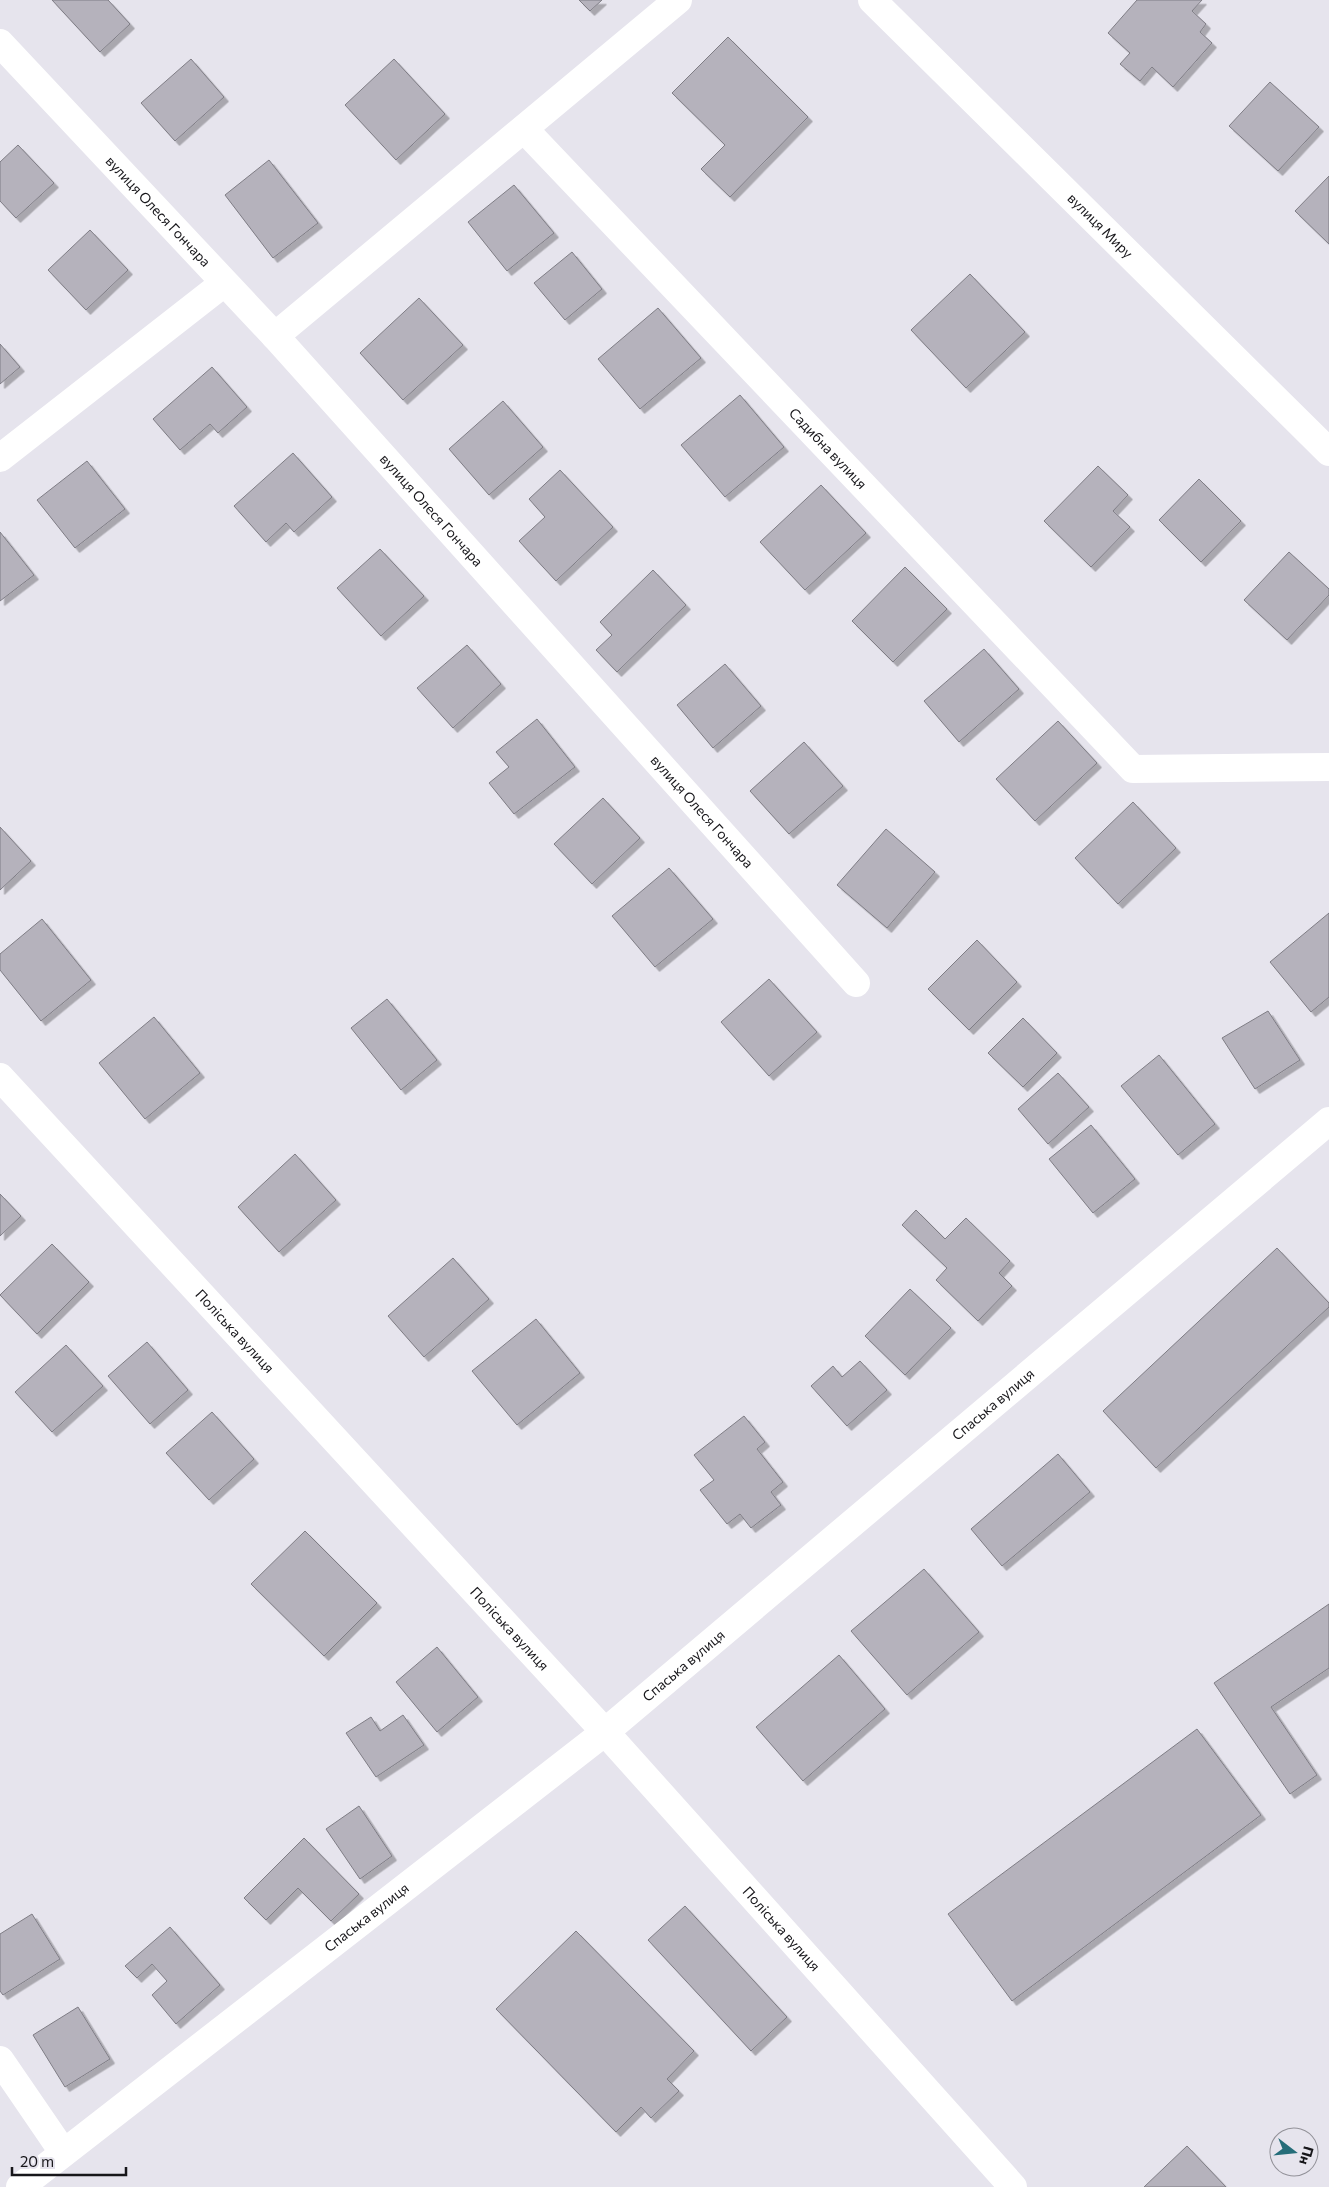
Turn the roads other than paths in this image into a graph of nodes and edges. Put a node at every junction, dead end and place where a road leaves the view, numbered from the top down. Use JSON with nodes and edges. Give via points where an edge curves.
{"nodes":[{"id":1,"x":678,"y":0,"type":"edge"},
{"id":2,"x":872,"y":0,"type":"edge"},
{"id":3,"x":0,"y":43,"type":"edge"},
{"id":4,"x":524,"y":129,"type":"junction"},
{"id":5,"x":224,"y":283,"type":"junction"},
{"id":6,"x":275,"y":336,"type":"junction"},
{"id":7,"x":1329,"y":452,"type":"edge"},
{"id":8,"x":0,"y":458,"type":"edge"},
{"id":9,"x":1329,"y":767,"type":"edge"},
{"id":10,"x":856,"y":983,"type":"dead end"},
{"id":11,"x":0,"y":1077,"type":"edge"},
{"id":12,"x":1329,"y":1121,"type":"edge"},
{"id":13,"x":605,"y":1732,"type":"junction"},
{"id":14,"x":0,"y":2060,"type":"edge"},
{"id":15,"x":63,"y":2152,"type":"junction"},
{"id":16,"x":20,"y":2187,"type":"edge"},
{"id":17,"x":1013,"y":2187,"type":"edge"}],
"edges":[{"from":1,"to":4,"type":"street"},
{"from":2,"to":7,"type":"street","name":"вулиця Миру"},
{"from":3,"to":5,"type":"street","name":"вулиця Олеся Гончара"},
{"from":4,"to":6,"type":"street"},
{"from":4,"to":9,"type":"street","name":"Садибна вулиця","via":[[1133,769]]},
{"from":5,"to":6,"type":"street","name":"вулиця Олеся Гончара"},
{"from":5,"to":8,"type":"street"},
{"from":6,"to":10,"type":"street","name":"вулиця Олеся Гончара"},
{"from":11,"to":13,"type":"street","name":"Поліська вулиця"},
{"from":12,"to":13,"type":"street","name":"Спаська вулиця"},
{"from":13,"to":15,"type":"street","name":"Спаська вулиця"},
{"from":13,"to":17,"type":"street","name":"Поліська вулиця"},
{"from":14,"to":15,"type":"street"},
{"from":15,"to":16,"type":"street","name":"Спаська вулиця"}]}
